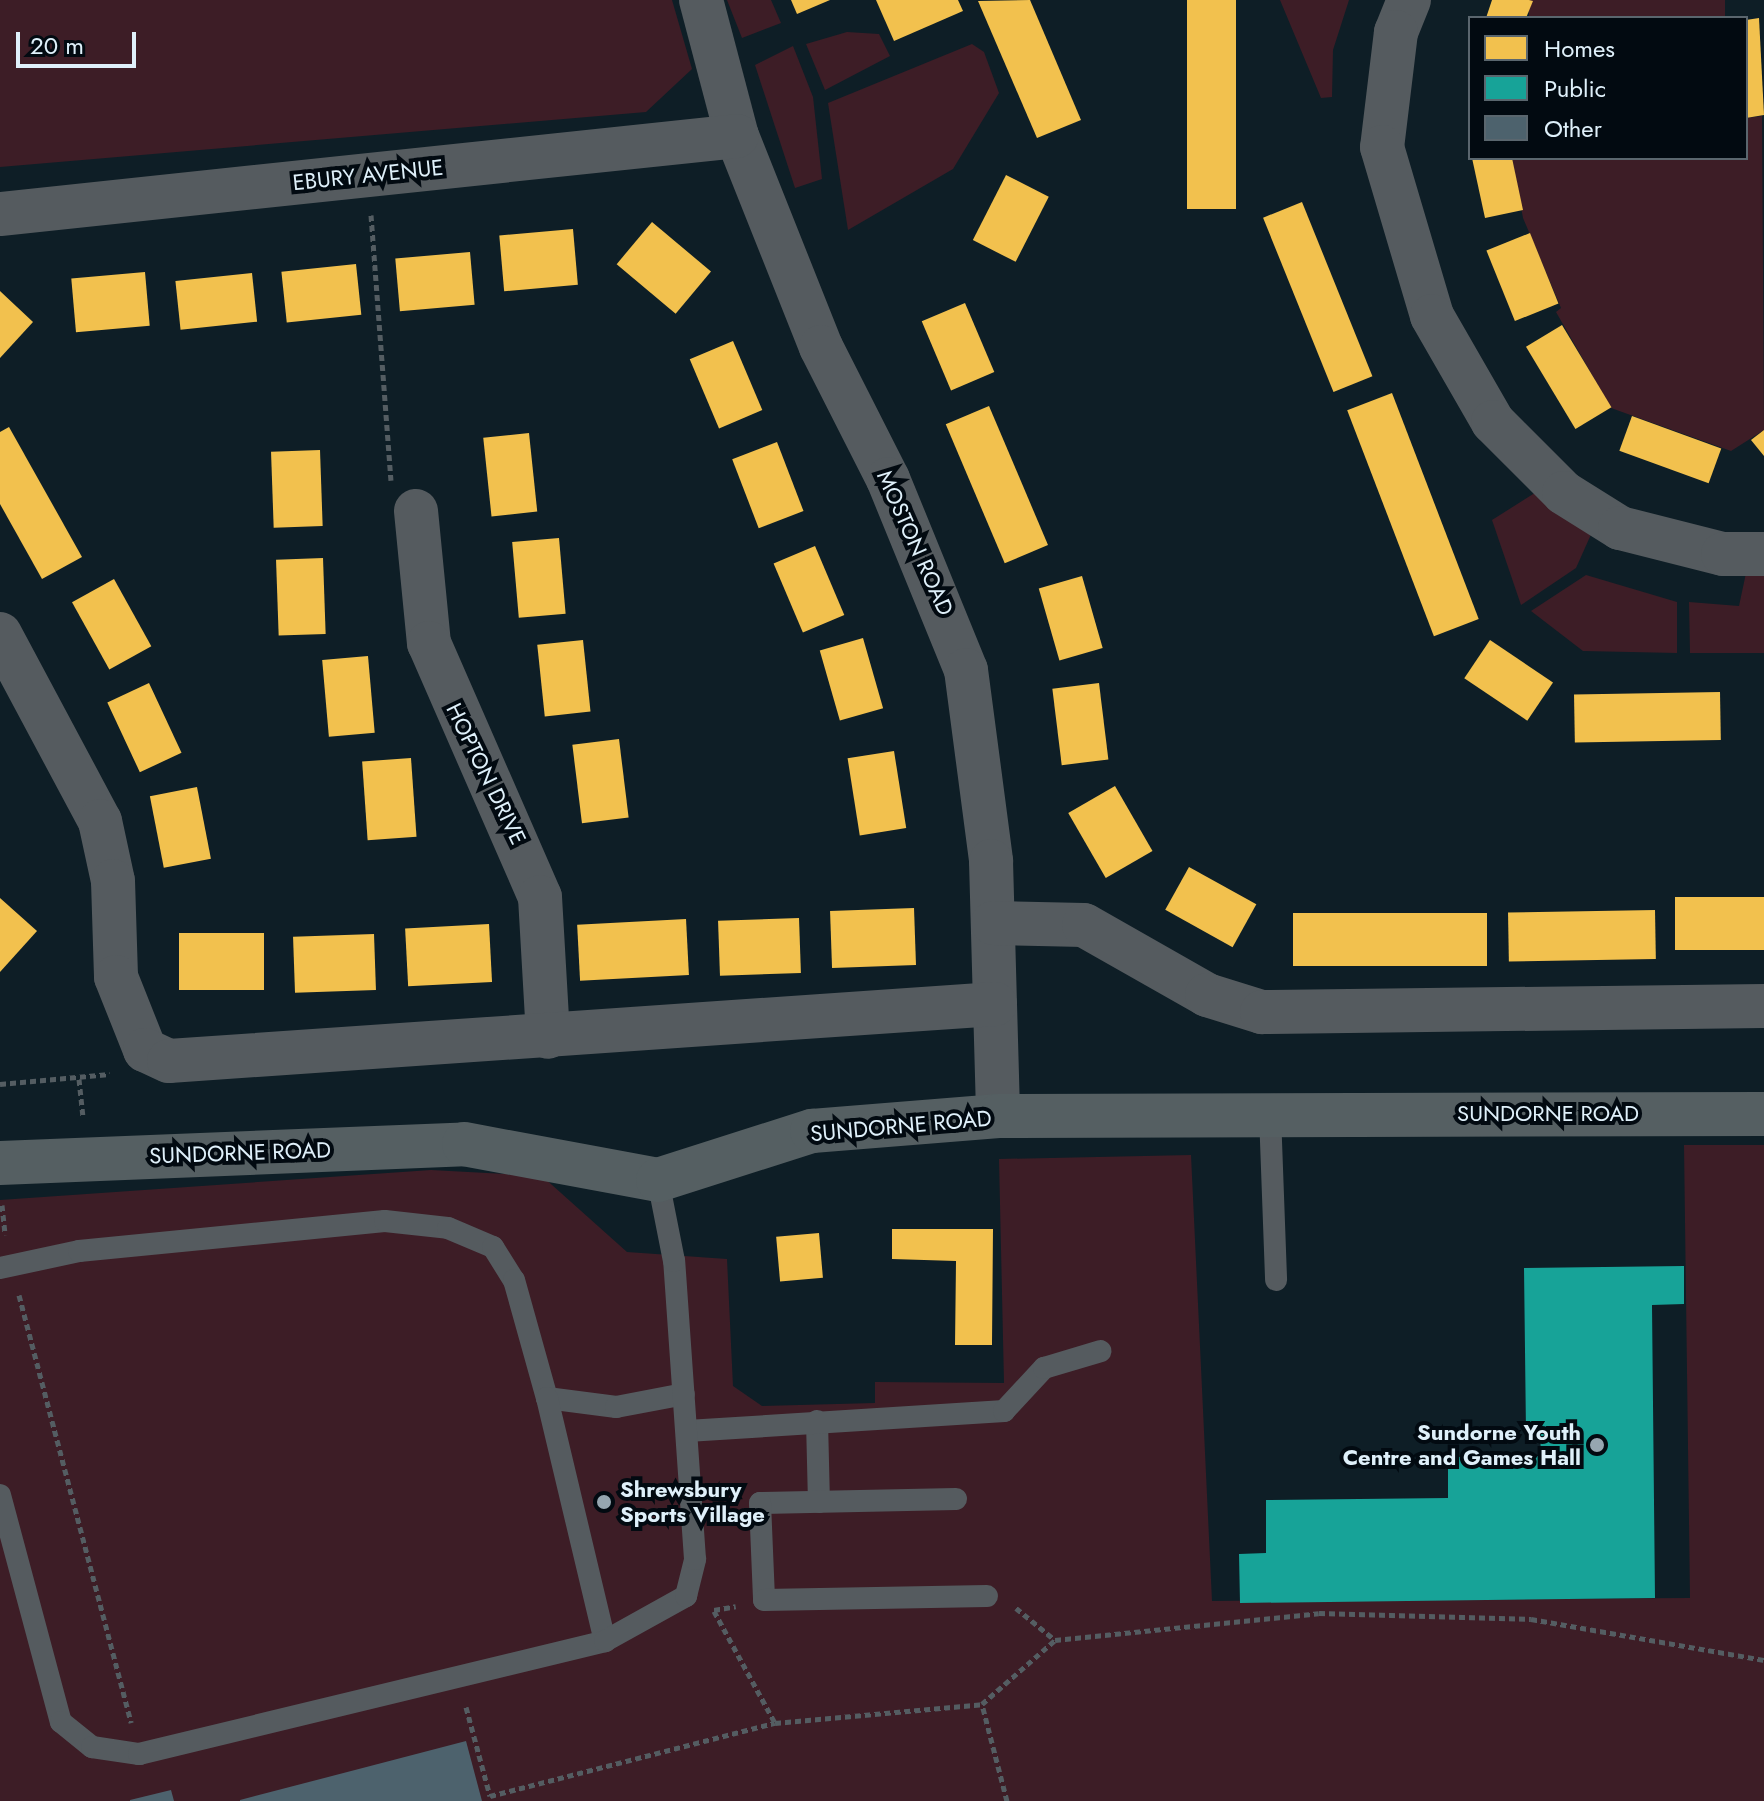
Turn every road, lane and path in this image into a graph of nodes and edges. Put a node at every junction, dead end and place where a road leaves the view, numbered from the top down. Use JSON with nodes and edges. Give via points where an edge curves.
{"nodes":[{"id":1,"x":701,"y":0,"type":"edge"},
{"id":2,"x":1409,"y":0,"type":"edge"},
{"id":3,"x":737,"y":136,"type":"junction"},
{"id":4,"x":367,"y":175,"type":"junction"},
{"id":5,"x":0,"y":214,"type":"edge"},
{"id":6,"x":416,"y":511,"type":"joint"},
{"id":7,"x":1764,"y":554,"type":"edge"},
{"id":8,"x":0,"y":634,"type":"edge"},
{"id":9,"x":993,"y":923,"type":"junction"},
{"id":10,"x":995,"y":1004,"type":"junction"},
{"id":11,"x":1764,"y":1006,"type":"edge"},
{"id":12,"x":548,"y":1037,"type":"junction"},
{"id":13,"x":145,"y":1050,"type":"junction"},
{"id":14,"x":0,"y":1084,"type":"edge"},
{"id":15,"x":1270,"y":1114,"type":"junction"},
{"id":16,"x":1764,"y":1114,"type":"edge"},
{"id":17,"x":998,"y":1116,"type":"junction"},
{"id":18,"x":7,"y":1180,"type":"edge"},
{"id":19,"x":658,"y":1180,"type":"junction"},
{"id":20,"x":5,"y":1264,"type":"edge"},
{"id":21,"x":1276,"y":1280,"type":"dead end"},
{"id":22,"x":1101,"y":1351,"type":"dead end"},
{"id":23,"x":684,"y":1394,"type":"junction"},
{"id":24,"x":547,"y":1398,"type":"junction"},
{"id":25,"x":817,"y":1421,"type":"junction"},
{"id":26,"x":687,"y":1431,"type":"junction"},
{"id":27,"x":0,"y":1495,"type":"edge"},
{"id":28,"x":956,"y":1499,"type":"dead end"},
{"id":29,"x":819,"y":1502,"type":"junction"},
{"id":30,"x":9,"y":1568,"type":"edge"},
{"id":31,"x":686,"y":1596,"type":"junction"},
{"id":32,"x":987,"y":1596,"type":"joint"},
{"id":33,"x":1055,"y":1640,"type":"junction"},
{"id":34,"x":605,"y":1641,"type":"junction"},
{"id":35,"x":1764,"y":1660,"type":"edge"},
{"id":36,"x":457,"y":1674,"type":"junction"},
{"id":37,"x":982,"y":1704,"type":"junction"},
{"id":38,"x":775,"y":1723,"type":"junction"},
{"id":39,"x":139,"y":1754,"type":"junction"},
{"id":40,"x":1007,"y":1801,"type":"edge"}],
"edges":[{"from":1,"to":3,"type":"street","name":"MOSTON ROAD"},
{"from":2,"to":7,"type":"street","via":[[1396,32],[1382,147],[1432,316],[1493,422],[1564,493],[1620,528],[1723,554]]},
{"from":3,"to":4,"type":"street","name":"EBURY AVENUE"},
{"from":3,"to":9,"type":"street","name":"MOSTON ROAD","via":[[821,347],[888,479],[966,670]]},
{"from":4,"to":5,"type":"street","name":"EBURY AVENUE"},
{"from":4,"to":6,"type":"path","via":[[393,506]]},
{"from":6,"to":12,"type":"street","name":"HOPTON DRIVE","via":[[429,643],[540,897]]},
{"from":8,"to":13,"type":"street","via":[[100,821],[113,881],[116,977]]},
{"from":9,"to":10,"type":"street","name":"MOSTON ROAD"},
{"from":9,"to":11,"type":"street","via":[[1084,925],[1207,995],[1262,1012]]},
{"from":10,"to":12,"type":"street"},
{"from":10,"to":17,"type":"street","name":"MOSTON ROAD"},
{"from":12,"to":13,"type":"street","via":[[169,1061]]},
{"from":13,"to":14,"type":"path","via":[[110,1075]]},
{"from":15,"to":16,"type":"main road","name":"SUNDORNE ROAD"},
{"from":15,"to":17,"type":"main road","name":"SUNDORNE ROAD"},
{"from":15,"to":21,"type":"lane"},
{"from":17,"to":19,"type":"main road","name":"SUNDORNE ROAD","via":[[812,1131]]},
{"from":18,"to":19,"type":"main road","name":"SUNDORNE ROAD","via":[[464,1144]]},
{"from":18,"to":20,"type":"path","via":[[1,1196]]},
{"from":19,"to":23,"type":"lane","via":[[674,1261]]},
{"from":20,"to":24,"type":"lane","via":[[385,1221],[448,1228],[493,1247],[514,1280]]},
{"from":20,"to":39,"type":"path"},
{"from":22,"to":25,"type":"lane","via":[[1044,1368],[1004,1411]]},
{"from":23,"to":24,"type":"lane","via":[[616,1407]]},
{"from":23,"to":26,"type":"lane"},
{"from":24,"to":34,"type":"lane"},
{"from":25,"to":26,"type":"lane"},
{"from":25,"to":29,"type":"lane"},
{"from":26,"to":31,"type":"lane","via":[[697,1534]]},
{"from":27,"to":30,"type":"lane"},
{"from":28,"to":29,"type":"lane"},
{"from":29,"to":32,"type":"lane","via":[[760,1503],[764,1600]]},
{"from":30,"to":39,"type":"lane","via":[[61,1722],[92,1747]]},
{"from":31,"to":34,"type":"lane"},
{"from":31,"to":38,"type":"path","via":[[713,1610]]},
{"from":32,"to":33,"type":"path","via":[[1020,1610]]},
{"from":33,"to":35,"type":"path","via":[[1364,1614],[1531,1619]]},
{"from":33,"to":37,"type":"path"},
{"from":34,"to":36,"type":"lane"},
{"from":36,"to":38,"type":"path","via":[[490,1796]]},
{"from":36,"to":39,"type":"lane"},
{"from":37,"to":38,"type":"path"},
{"from":37,"to":40,"type":"path"}]}
